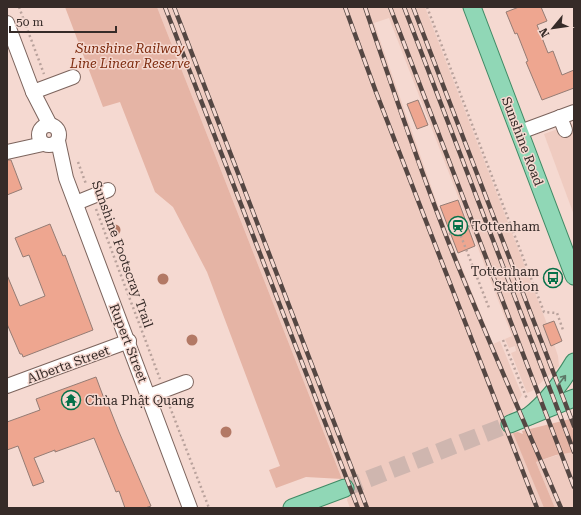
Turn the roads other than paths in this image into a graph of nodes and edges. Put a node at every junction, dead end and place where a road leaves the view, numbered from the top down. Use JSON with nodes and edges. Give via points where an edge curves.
{"nodes":[{"id":1,"x":472,"y":7,"type":"edge"},
{"id":2,"x":7,"y":24,"type":"edge"},
{"id":3,"x":73,"y":77,"type":"dead end"},
{"id":4,"x":34,"y":94,"type":"junction"},
{"id":5,"x":574,"y":112,"type":"edge"},
{"id":6,"x":560,"y":117,"type":"junction"},
{"id":7,"x":565,"y":130,"type":"dead end"},
{"id":8,"x":520,"y":132,"type":"junction"},
{"id":9,"x":47,"y":136,"type":"junction"},
{"id":10,"x":10,"y":151,"type":"edge"},
{"id":11,"x":108,"y":190,"type":"dead end"},
{"id":12,"x":76,"y":203,"type":"junction"},
{"id":13,"x":574,"y":276,"type":"edge"},
{"id":14,"x":129,"y":341,"type":"junction"},
{"id":15,"x":574,"y":362,"type":"edge"},
{"id":16,"x":186,"y":382,"type":"dead end"},
{"id":17,"x":7,"y":386,"type":"edge"},
{"id":18,"x":149,"y":396,"type":"junction"},
{"id":19,"x":574,"y":398,"type":"edge"},
{"id":20,"x":574,"y":408,"type":"edge"},
{"id":21,"x":529,"y":410,"type":"junction"},
{"id":22,"x":510,"y":424,"type":"tunnel mouth"},
{"id":23,"x":345,"y":488,"type":"tunnel mouth"},
{"id":24,"x":190,"y":508,"type":"edge"},
{"id":25,"x":292,"y":508,"type":"edge"}],
"edges":[{"from":1,"to":8,"type":"main road","name":"Sunshine Road"},
{"from":2,"to":4,"type":"street","name":"Rupert Street"},
{"from":3,"to":4,"type":"street"},
{"from":4,"to":9,"type":"street","name":"Rupert Street"},
{"from":5,"to":6,"type":"street"},
{"from":6,"to":7,"type":"street"},
{"from":6,"to":8,"type":"street"},
{"from":8,"to":13,"type":"main road","name":"Sunshine Road"},
{"from":9,"to":10,"type":"street"},
{"from":9,"to":12,"type":"street","name":"Rupert Street"},
{"from":11,"to":12,"type":"street"},
{"from":12,"to":14,"type":"street","name":"Rupert Street"},
{"from":14,"to":17,"type":"street","name":"Alberta Street"},
{"from":14,"to":18,"type":"street","name":"Rupert Street"},
{"from":21,"to":15,"type":"main road","one_way":true,"via":[[546,400]]},
{"from":16,"to":18,"type":"street"},
{"from":18,"to":24,"type":"street","name":"Rupert Street"},
{"from":19,"to":21,"type":"main road"},
{"from":20,"to":21,"type":"main road"},
{"from":21,"to":22,"type":"main road"},
{"from":23,"to":25,"type":"main road"}]}
